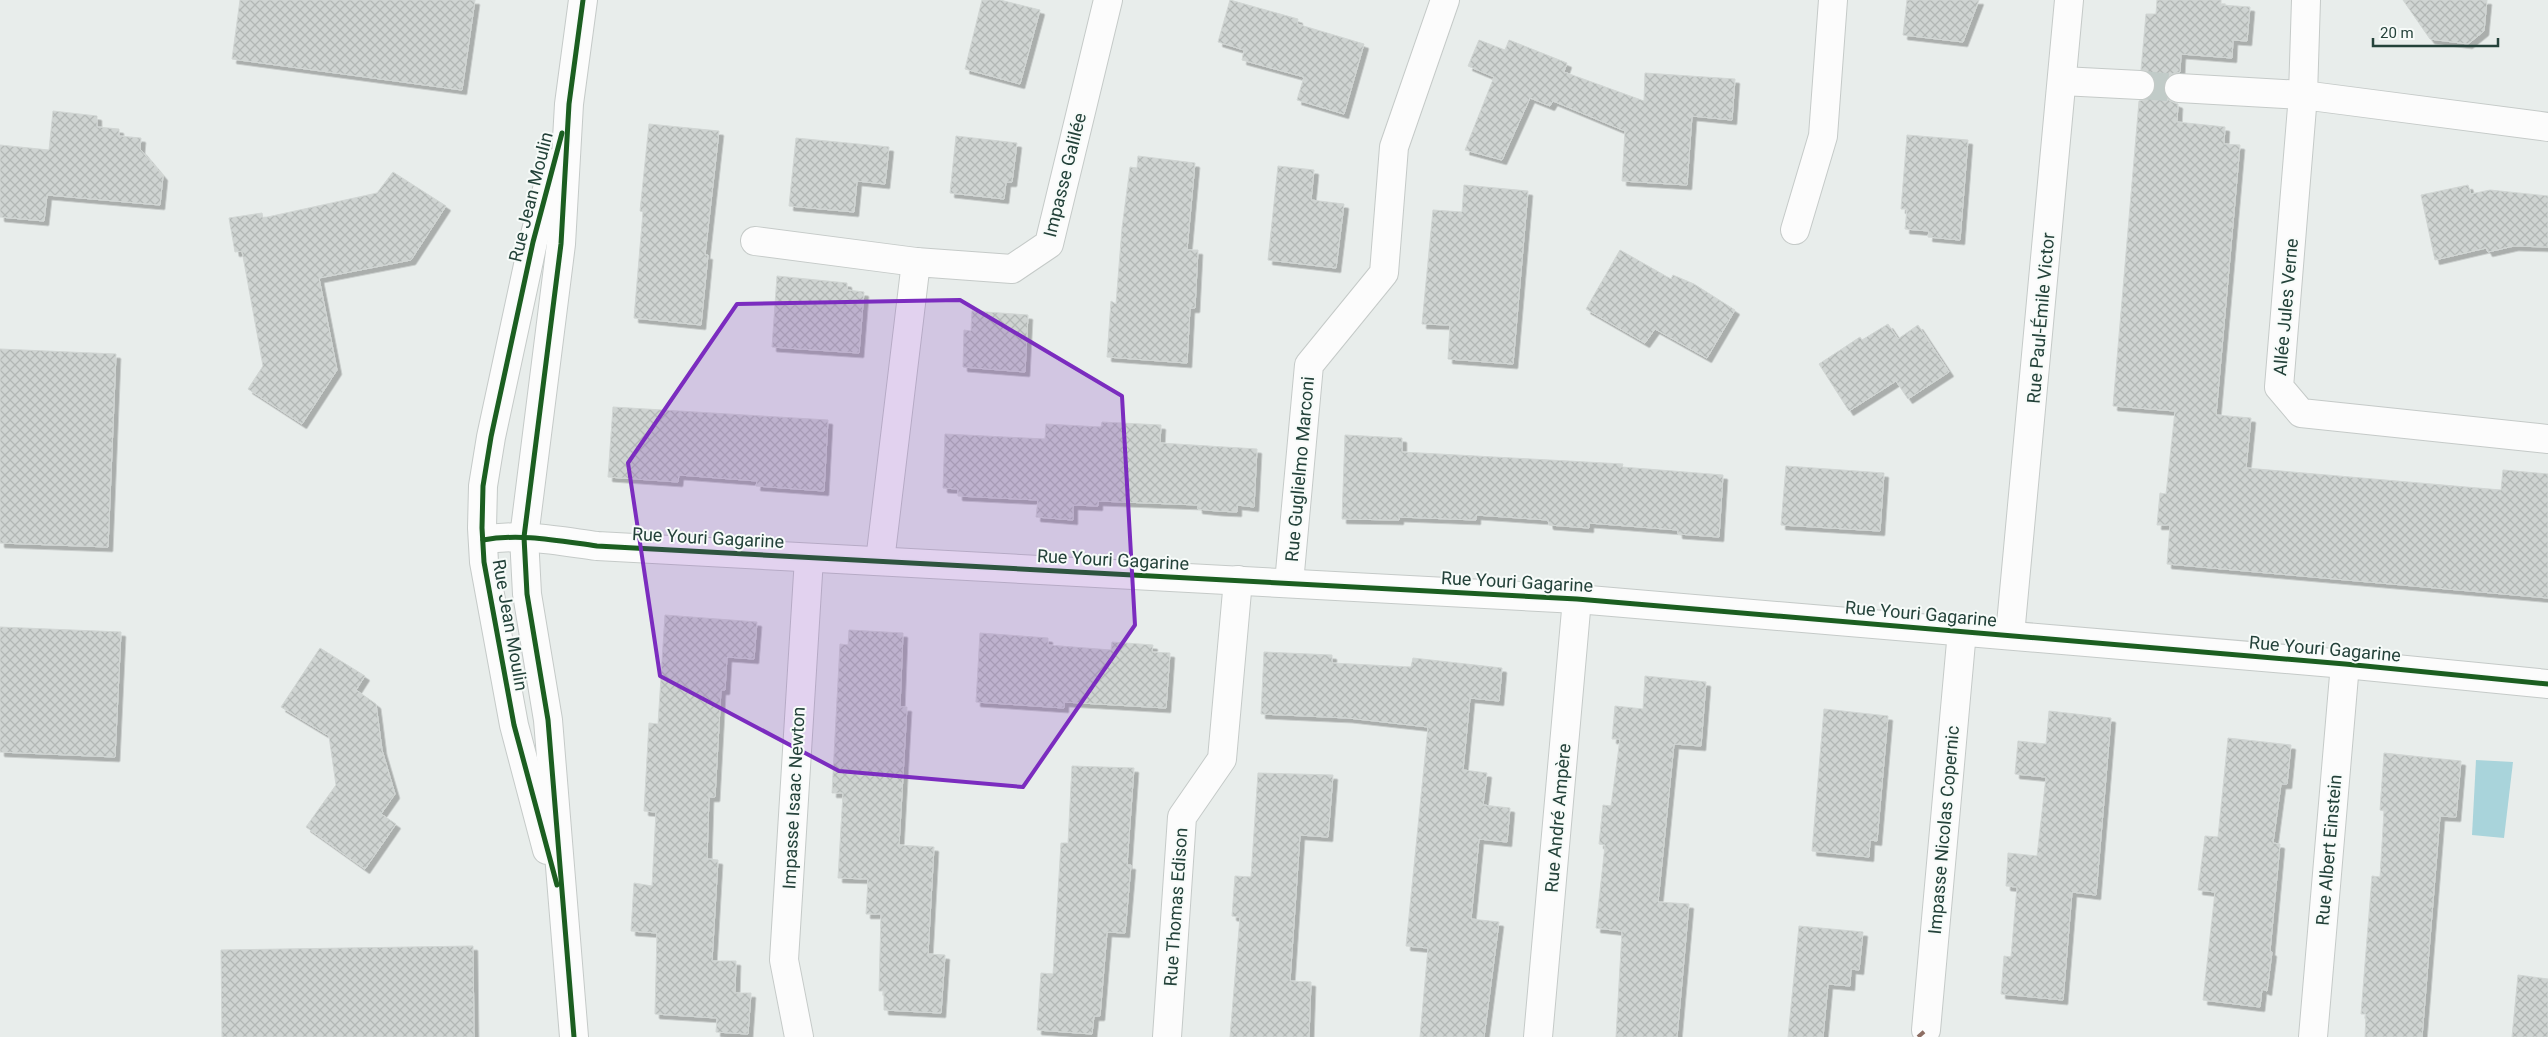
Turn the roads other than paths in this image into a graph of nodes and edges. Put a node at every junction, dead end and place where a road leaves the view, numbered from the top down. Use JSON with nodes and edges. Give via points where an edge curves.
{"nodes":[{"id":1,"x":583,"y":0,"type":"edge"},
{"id":2,"x":1108,"y":0,"type":"edge"},
{"id":3,"x":1445,"y":0,"type":"edge"},
{"id":4,"x":1833,"y":0,"type":"edge"},
{"id":5,"x":2069,"y":0,"type":"edge"},
{"id":6,"x":2306,"y":0,"type":"edge"},
{"id":7,"x":2062,"y":80,"type":"junction"},
{"id":8,"x":2140,"y":85,"type":"tunnel mouth"},
{"id":9,"x":2179,"y":88,"type":"tunnel mouth"},
{"id":10,"x":2303,"y":95,"type":"junction"},
{"id":11,"x":569,"y":104,"type":"junction"},
{"id":12,"x":2548,"y":127,"type":"edge"},
{"id":13,"x":1795,"y":230,"type":"dead end"},
{"id":14,"x":755,"y":241,"type":"dead end"},
{"id":15,"x":916,"y":262,"type":"junction"},
{"id":16,"x":2548,"y":440,"type":"edge"},
{"id":17,"x":524,"y":537,"type":"junction"},
{"id":18,"x":483,"y":540,"type":"junction"},
{"id":19,"x":809,"y":558,"type":"junction"},
{"id":20,"x":880,"y":561,"type":"junction"},
{"id":21,"x":1238,"y":580,"type":"junction"},
{"id":22,"x":1289,"y":583,"type":"junction"},
{"id":23,"x":1577,"y":599,"type":"junction"},
{"id":24,"x":1962,"y":631,"type":"junction"},
{"id":25,"x":2010,"y":636,"type":"junction"},
{"id":26,"x":2345,"y":664,"type":"junction"},
{"id":27,"x":2548,"y":684,"type":"edge"},
{"id":28,"x":565,"y":915,"type":"junction"},
{"id":29,"x":1926,"y":1030,"type":"dead end"},
{"id":30,"x":574,"y":1037,"type":"edge"},
{"id":31,"x":799,"y":1037,"type":"edge"},
{"id":32,"x":1167,"y":1037,"type":"edge"},
{"id":33,"x":1538,"y":1037,"type":"edge"},
{"id":34,"x":2313,"y":1037,"type":"edge"}],
"edges":[{"from":1,"to":11,"type":"street","name":"Rue Jean Moulin"},
{"from":2,"to":15,"type":"street","name":"Impasse Galilée","via":[[1049,244],[1012,269]]},
{"from":3,"to":22,"type":"street","name":"Rue Guglielmo Marconi","via":[[1394,147],[1384,273],[1309,365]]},
{"from":4,"to":13,"type":"street","via":[[1823,136]]},
{"from":5,"to":7,"type":"street","name":"Rue Paul-Émile Victor"},
{"from":6,"to":10,"type":"street","name":"Allée Jules Verne"},
{"from":7,"to":8,"type":"street"},
{"from":7,"to":25,"type":"street","name":"Rue Paul-Émile Victor"},
{"from":9,"to":10,"type":"street"},
{"from":10,"to":12,"type":"street"},
{"from":10,"to":16,"type":"street","name":"Allée Jules Verne","via":[[2279,387],[2301,413]]},
{"from":11,"to":17,"type":"street","name":"Rue Jean Moulin","via":[[561,244]]},
{"from":11,"to":18,"type":"street","name":"Rue Jean Moulin","via":[[533,242],[491,437],[483,486]]},
{"from":14,"to":15,"type":"street","name":"Impasse Galilée"},
{"from":15,"to":20,"type":"street"},
{"from":17,"to":18,"type":"street","name":"Rue Youri Gagarine"},
{"from":17,"to":19,"type":"street","name":"Rue Youri Gagarine","via":[[598,546]]},
{"from":17,"to":28,"type":"street","name":"Rue Jean Moulin","via":[[527,594],[548,720]]},
{"from":18,"to":28,"type":"street","name":"Rue Jean Moulin","via":[[484,562],[514,725]]},
{"from":19,"to":20,"type":"street","name":"Rue Youri Gagarine"},
{"from":19,"to":31,"type":"street","name":"Impasse Isaac Newton","via":[[784,960]]},
{"from":20,"to":21,"type":"street","name":"Rue Youri Gagarine"},
{"from":21,"to":22,"type":"street","name":"Rue Youri Gagarine"},
{"from":21,"to":32,"type":"street","name":"Rue Thomas Edison","via":[[1222,759],[1182,817]]},
{"from":22,"to":23,"type":"street","name":"Rue Youri Gagarine"},
{"from":23,"to":24,"type":"street","name":"Rue Youri Gagarine"},
{"from":23,"to":33,"type":"street","name":"Rue André Ampère"},
{"from":24,"to":25,"type":"street","name":"Rue Youri Gagarine"},
{"from":24,"to":29,"type":"street","name":"Impasse Nicolas Copernic"},
{"from":25,"to":26,"type":"street","name":"Rue Youri Gagarine"},
{"from":26,"to":27,"type":"street","name":"Rue Youri Gagarine"},
{"from":26,"to":34,"type":"street","name":"Rue Albert Einstein"},
{"from":28,"to":30,"type":"street","name":"Rue Jean Moulin"}]}
